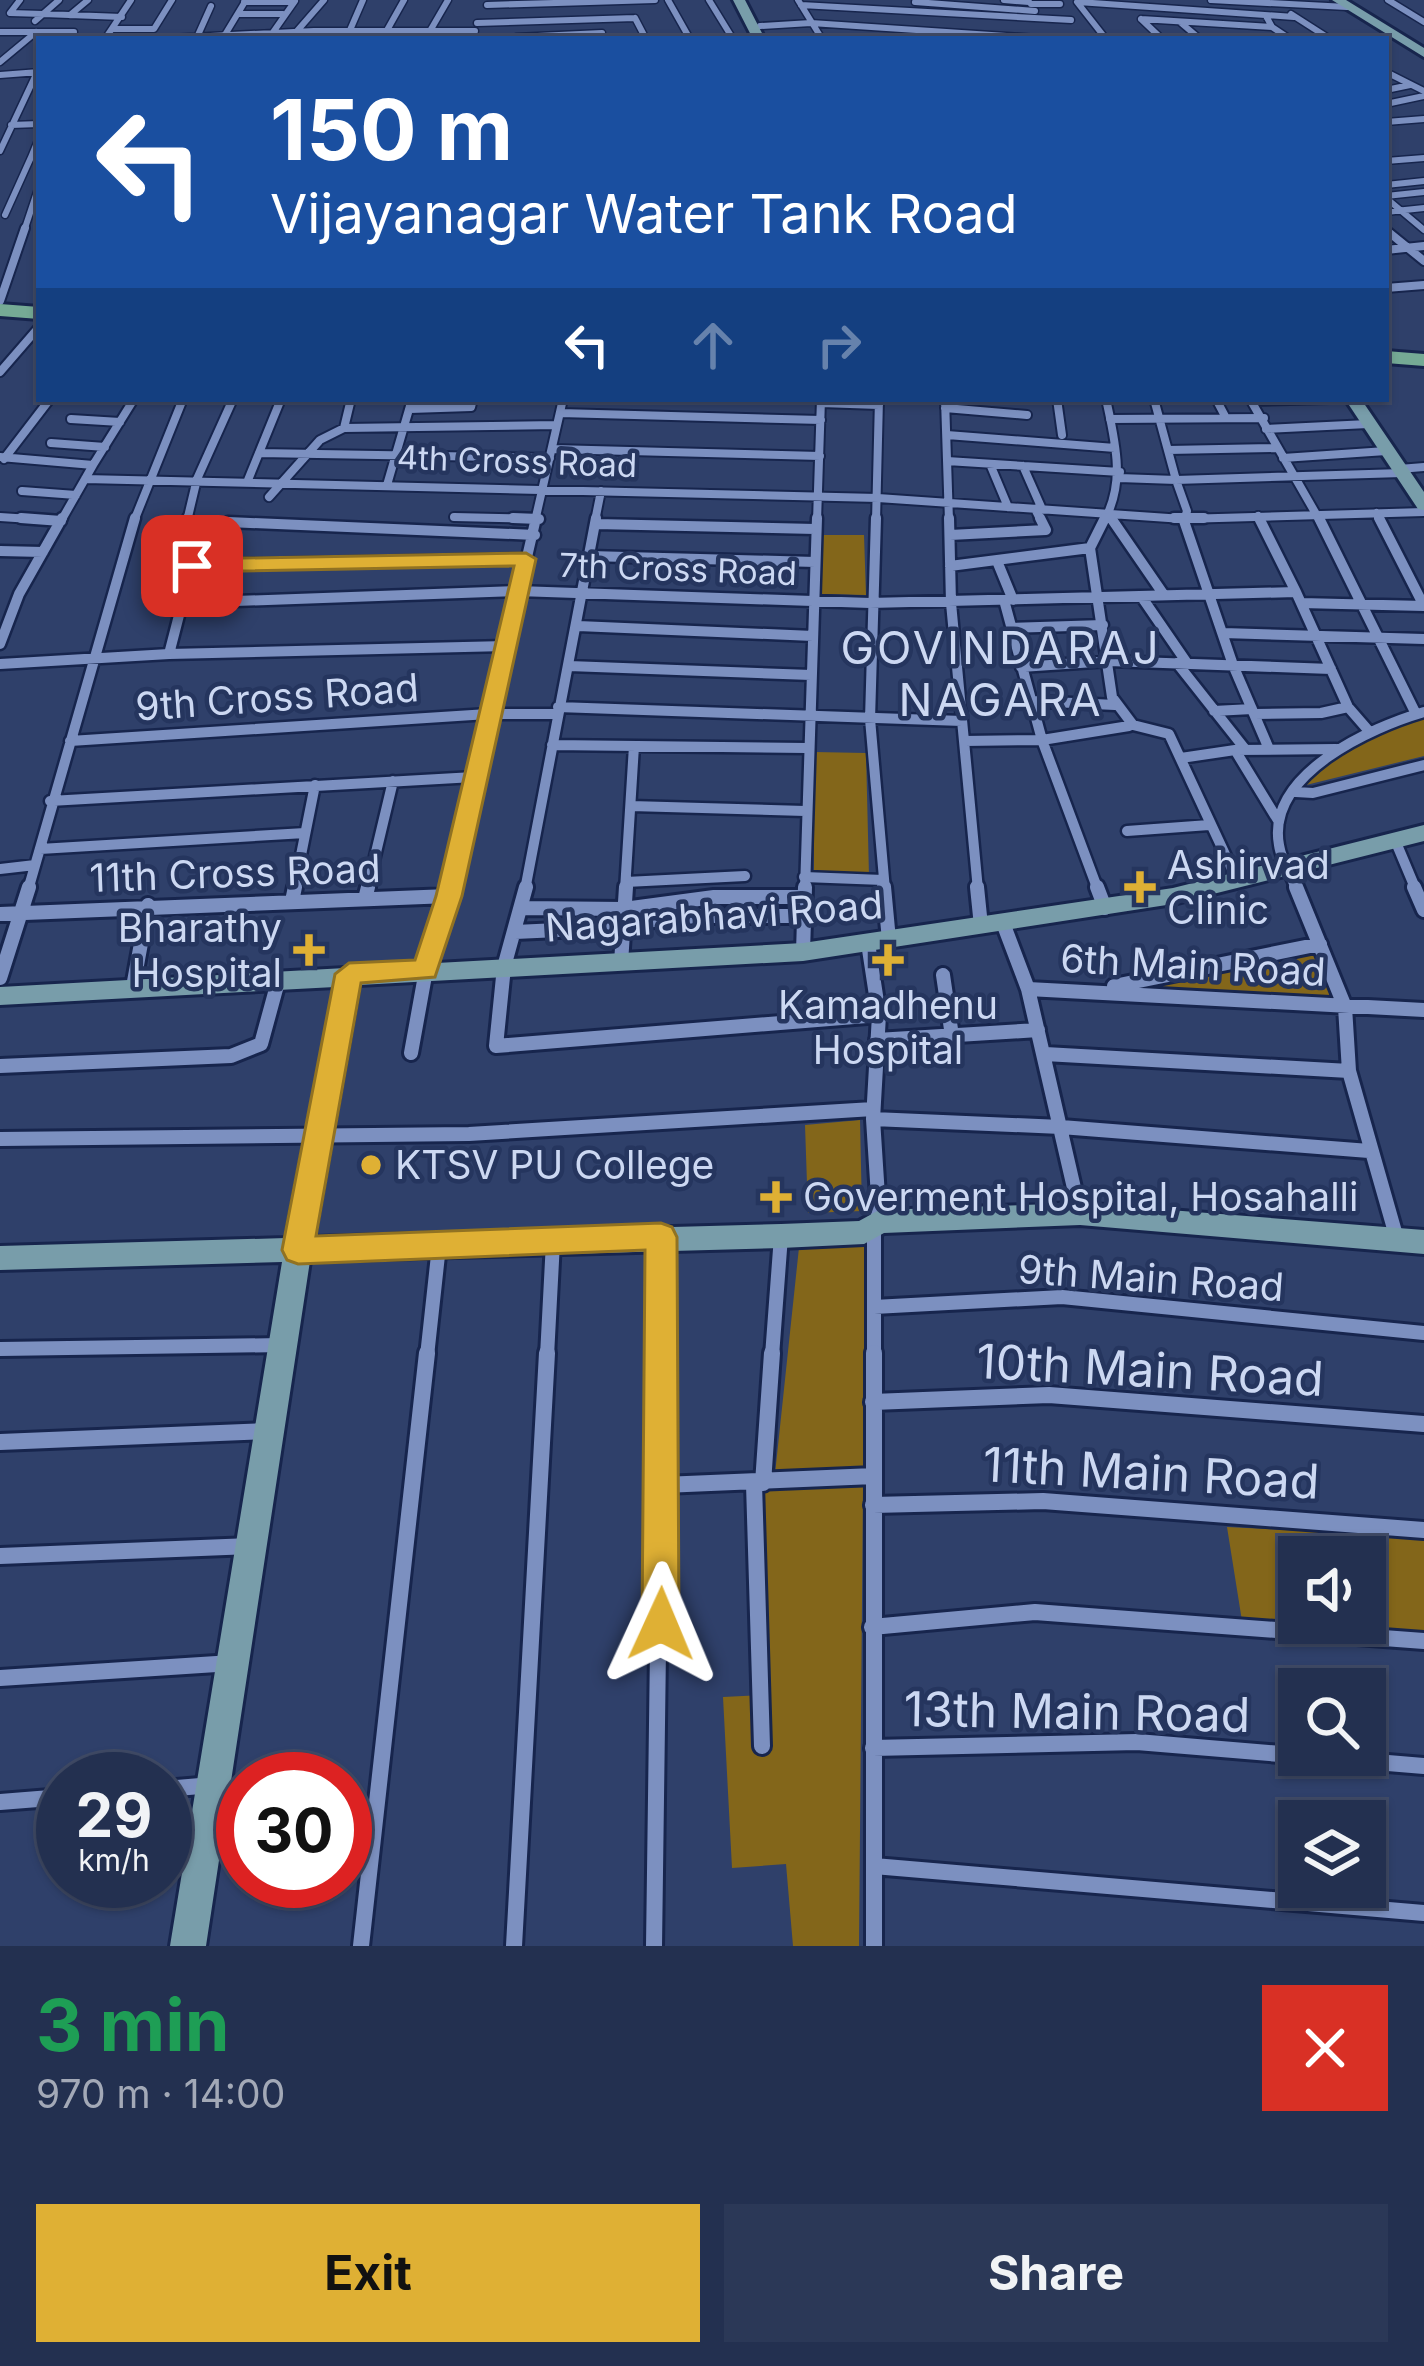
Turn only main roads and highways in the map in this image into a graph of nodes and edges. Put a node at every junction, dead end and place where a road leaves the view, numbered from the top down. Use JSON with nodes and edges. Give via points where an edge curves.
{"nodes":[{"id":1,"x":2,"y":310,"type":"edge"},
{"id":2,"x":36,"y":312,"type":"edge"},
{"id":3,"x":1389,"y":361,"type":"edge"},
{"id":4,"x":1424,"y":363,"type":"edge"}],
"edges":[{"from":1,"to":2,"type":"main road"},
{"from":3,"to":4,"type":"main road"}]}
